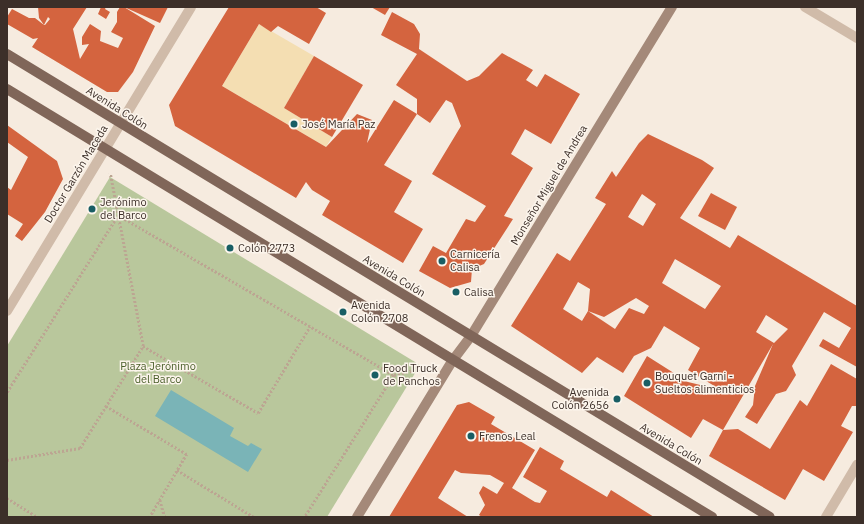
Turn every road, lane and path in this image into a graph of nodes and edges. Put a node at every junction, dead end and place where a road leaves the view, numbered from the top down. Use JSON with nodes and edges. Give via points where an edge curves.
{"nodes":[{"id":1,"x":191,"y":7,"type":"edge"},
{"id":2,"x":672,"y":7,"type":"edge"},
{"id":3,"x":805,"y":7,"type":"edge"},
{"id":4,"x":857,"y":38,"type":"edge"},
{"id":5,"x":7,"y":54,"type":"edge"},
{"id":6,"x":7,"y":90,"type":"edge"},
{"id":7,"x":120,"y":124,"type":"junction"},
{"id":8,"x":106,"y":150,"type":"junction"},
{"id":9,"x":118,"y":215,"type":"junction"},
{"id":10,"x":7,"y":311,"type":"edge"},
{"id":11,"x":310,"y":326,"type":"junction"},
{"id":12,"x":471,"y":336,"type":"junction"},
{"id":13,"x":143,"y":346,"type":"junction"},
{"id":14,"x":453,"y":360,"type":"junction"},
{"id":15,"x":394,"y":375,"type":"junction"},
{"id":16,"x":7,"y":392,"type":"edge"},
{"id":17,"x":106,"y":406,"type":"junction"},
{"id":18,"x":7,"y":460,"type":"edge"},
{"id":19,"x":857,"y":465,"type":"edge"},
{"id":20,"x":177,"y":470,"type":"junction"},
{"id":21,"x":7,"y":498,"type":"edge"},
{"id":22,"x":160,"y":499,"type":"junction"},
{"id":23,"x":38,"y":517,"type":"edge"},
{"id":24,"x":150,"y":517,"type":"edge"},
{"id":25,"x":165,"y":517,"type":"edge"},
{"id":26,"x":254,"y":517,"type":"edge"},
{"id":27,"x":304,"y":517,"type":"edge"},
{"id":28,"x":357,"y":517,"type":"edge"},
{"id":29,"x":712,"y":517,"type":"edge"},
{"id":30,"x":770,"y":517,"type":"edge"},
{"id":31,"x":826,"y":517,"type":"edge"}],
"edges":[{"from":1,"to":7,"type":"street","name":"Doctor Garzón Maceda"},
{"from":2,"to":12,"type":"main road","name":"Monseñor Miguel de Andrea"},
{"from":3,"to":4,"type":"street"},
{"from":5,"to":7,"type":"main road","name":"Avenida Colón"},
{"from":6,"to":8,"type":"main road"},
{"from":7,"to":8,"type":"street","name":"Doctor Garzón Maceda"},
{"from":7,"to":12,"type":"main road","name":"Avenida Colón"},
{"from":8,"to":9,"type":"path"},
{"from":8,"to":10,"type":"street","name":"Doctor Garzón Maceda"},
{"from":8,"to":14,"type":"main road"},
{"from":9,"to":11,"type":"path"},
{"from":9,"to":13,"type":"path"},
{"from":9,"to":16,"type":"path"},
{"from":11,"to":13,"type":"path","via":[[258,413]]},
{"from":11,"to":15,"type":"path"},
{"from":12,"to":14,"type":"main road","name":"Monseñor Miguel de Andrea"},
{"from":12,"to":30,"type":"main road","name":"Avenida Colón"},
{"from":13,"to":17,"type":"path"},
{"from":14,"to":15,"type":"path"},
{"from":14,"to":28,"type":"main road","name":"Monseñor Miguel de Andrea"},
{"from":14,"to":29,"type":"main road"},
{"from":15,"to":27,"type":"path"},
{"from":17,"to":18,"type":"path","via":[[80,448]]},
{"from":17,"to":20,"type":"path","via":[[187,454]]},
{"from":19,"to":31,"type":"street"},
{"from":20,"to":22,"type":"path"},
{"from":20,"to":26,"type":"path"},
{"from":21,"to":23,"type":"path"},
{"from":22,"to":24,"type":"path"},
{"from":22,"to":25,"type":"path"}]}
